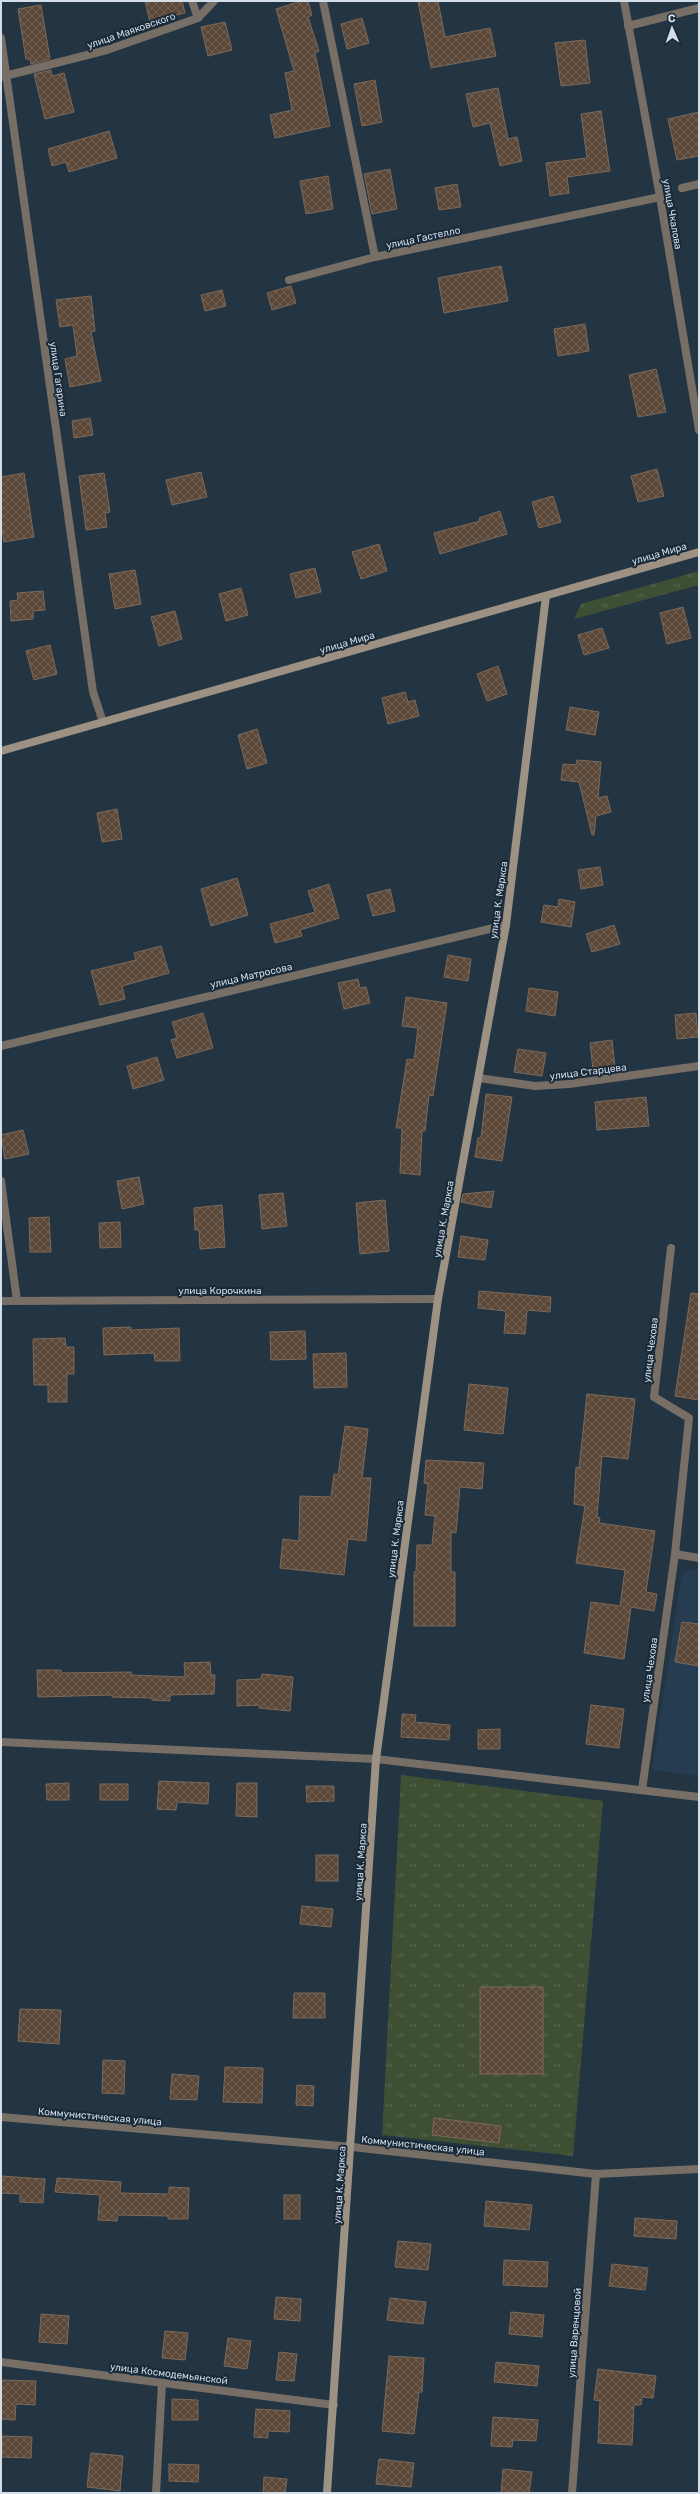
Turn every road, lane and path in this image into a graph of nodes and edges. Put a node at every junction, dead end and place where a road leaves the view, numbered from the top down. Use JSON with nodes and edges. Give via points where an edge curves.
{"nodes":[{"id":1,"x":192,"y":1,"type":"edge"},
{"id":2,"x":214,"y":1,"type":"edge"},
{"id":3,"x":323,"y":1,"type":"edge"},
{"id":4,"x":624,"y":1,"type":"edge"},
{"id":5,"x":699,"y":8,"type":"edge"},
{"id":6,"x":198,"y":18,"type":"junction"},
{"id":7,"x":628,"y":26,"type":"junction"},
{"id":8,"x":1,"y":38,"type":"edge"},
{"id":9,"x":4,"y":76,"type":"edge"},
{"id":10,"x":699,"y":184,"type":"edge"},
{"id":11,"x":682,"y":188,"type":"dead end"},
{"id":12,"x":660,"y":197,"type":"junction"},
{"id":13,"x":375,"y":257,"type":"junction"},
{"id":14,"x":289,"y":280,"type":"dead end"},
{"id":15,"x":699,"y":430,"type":"edge"},
{"id":16,"x":699,"y":552,"type":"edge"},
{"id":17,"x":546,"y":596,"type":"junction"},
{"id":18,"x":103,"y":722,"type":"junction"},
{"id":19,"x":1,"y":751,"type":"edge"},
{"id":20,"x":506,"y":925,"type":"junction"},
{"id":21,"x":1,"y":1046,"type":"edge"},
{"id":22,"x":699,"y":1066,"type":"edge"},
{"id":23,"x":478,"y":1078,"type":"junction"},
{"id":24,"x":1,"y":1181,"type":"edge"},
{"id":25,"x":671,"y":1248,"type":"dead end"},
{"id":26,"x":438,"y":1299,"type":"junction"},
{"id":27,"x":1,"y":1301,"type":"edge"},
{"id":28,"x":17,"y":1301,"type":"junction"},
{"id":29,"x":675,"y":1554,"type":"junction"},
{"id":30,"x":699,"y":1558,"type":"edge"},
{"id":31,"x":1,"y":1742,"type":"edge"},
{"id":32,"x":376,"y":1759,"type":"junction"},
{"id":33,"x":642,"y":1790,"type":"junction"},
{"id":34,"x":699,"y":1797,"type":"edge"},
{"id":35,"x":1,"y":2117,"type":"edge"},
{"id":36,"x":352,"y":2147,"type":"junction"},
{"id":37,"x":699,"y":2169,"type":"edge"},
{"id":38,"x":596,"y":2174,"type":"junction"},
{"id":39,"x":1,"y":2362,"type":"edge"},
{"id":40,"x":162,"y":2383,"type":"junction"},
{"id":41,"x":334,"y":2405,"type":"junction"},
{"id":42,"x":156,"y":2493,"type":"edge"},
{"id":43,"x":327,"y":2493,"type":"edge"},
{"id":44,"x":572,"y":2493,"type":"edge"}],
"edges":[{"from":1,"to":6,"type":"street"},
{"from":2,"to":6,"type":"street","name":"улица Маяковского"},
{"from":3,"to":13,"type":"street","name":"улица Гастелло"},
{"from":4,"to":7,"type":"street","name":"улица Чкалова"},
{"from":5,"to":7,"type":"street"},
{"from":6,"to":9,"type":"street","name":"улица Маяковского","via":[[107,50]]},
{"from":7,"to":12,"type":"street","name":"улица Чкалова"},
{"from":8,"to":9,"type":"street","name":"улица Гагарина"},
{"from":9,"to":18,"type":"street","name":"улица Гагарина","via":[[93,692]]},
{"from":10,"to":11,"type":"street"},
{"from":12,"to":13,"type":"street","name":"улица Гастелло"},
{"from":12,"to":15,"type":"street","name":"улица Чкалова"},
{"from":13,"to":14,"type":"street"},
{"from":16,"to":17,"type":"main road","name":"улица Мира"},
{"from":17,"to":18,"type":"main road","name":"улица Мира"},
{"from":17,"to":20,"type":"main road","name":"улица К. Маркса"},
{"from":18,"to":19,"type":"main road","name":"улица Мира"},
{"from":20,"to":21,"type":"street","name":"улица Матросова"},
{"from":20,"to":23,"type":"main road","name":"улица К. Маркса"},
{"from":22,"to":23,"type":"street","name":"улица Старцева","via":[[562,1085],[535,1086]]},
{"from":23,"to":26,"type":"main road","name":"улица К. Маркса"},
{"from":24,"to":28,"type":"street"},
{"from":25,"to":29,"type":"street","name":"улица Чехова","via":[[654,1397],[689,1418]]},
{"from":26,"to":28,"type":"street","name":"улица Корочкина"},
{"from":26,"to":32,"type":"main road","name":"улица К. Маркса"},
{"from":27,"to":28,"type":"street","name":"улица Корочкина"},
{"from":29,"to":30,"type":"street"},
{"from":29,"to":33,"type":"street","name":"улица Чехова"},
{"from":31,"to":32,"type":"street"},
{"from":32,"to":33,"type":"street"},
{"from":32,"to":36,"type":"main road","name":"улица К. Маркса"},
{"from":33,"to":34,"type":"street"},
{"from":35,"to":36,"type":"street","name":"Коммунистическая улица"},
{"from":36,"to":38,"type":"street","name":"Коммунистическая улица"},
{"from":36,"to":41,"type":"main road","name":"улица К. Маркса"},
{"from":37,"to":38,"type":"street","name":"Коммунистическая улица"},
{"from":38,"to":44,"type":"street","name":"улица Варенцовой"},
{"from":39,"to":40,"type":"street","name":"улица Космодемьянской"},
{"from":40,"to":41,"type":"street","name":"улица Космодемьянской"},
{"from":40,"to":42,"type":"street"},
{"from":41,"to":43,"type":"main road","name":"улица К. Маркса"}]}
